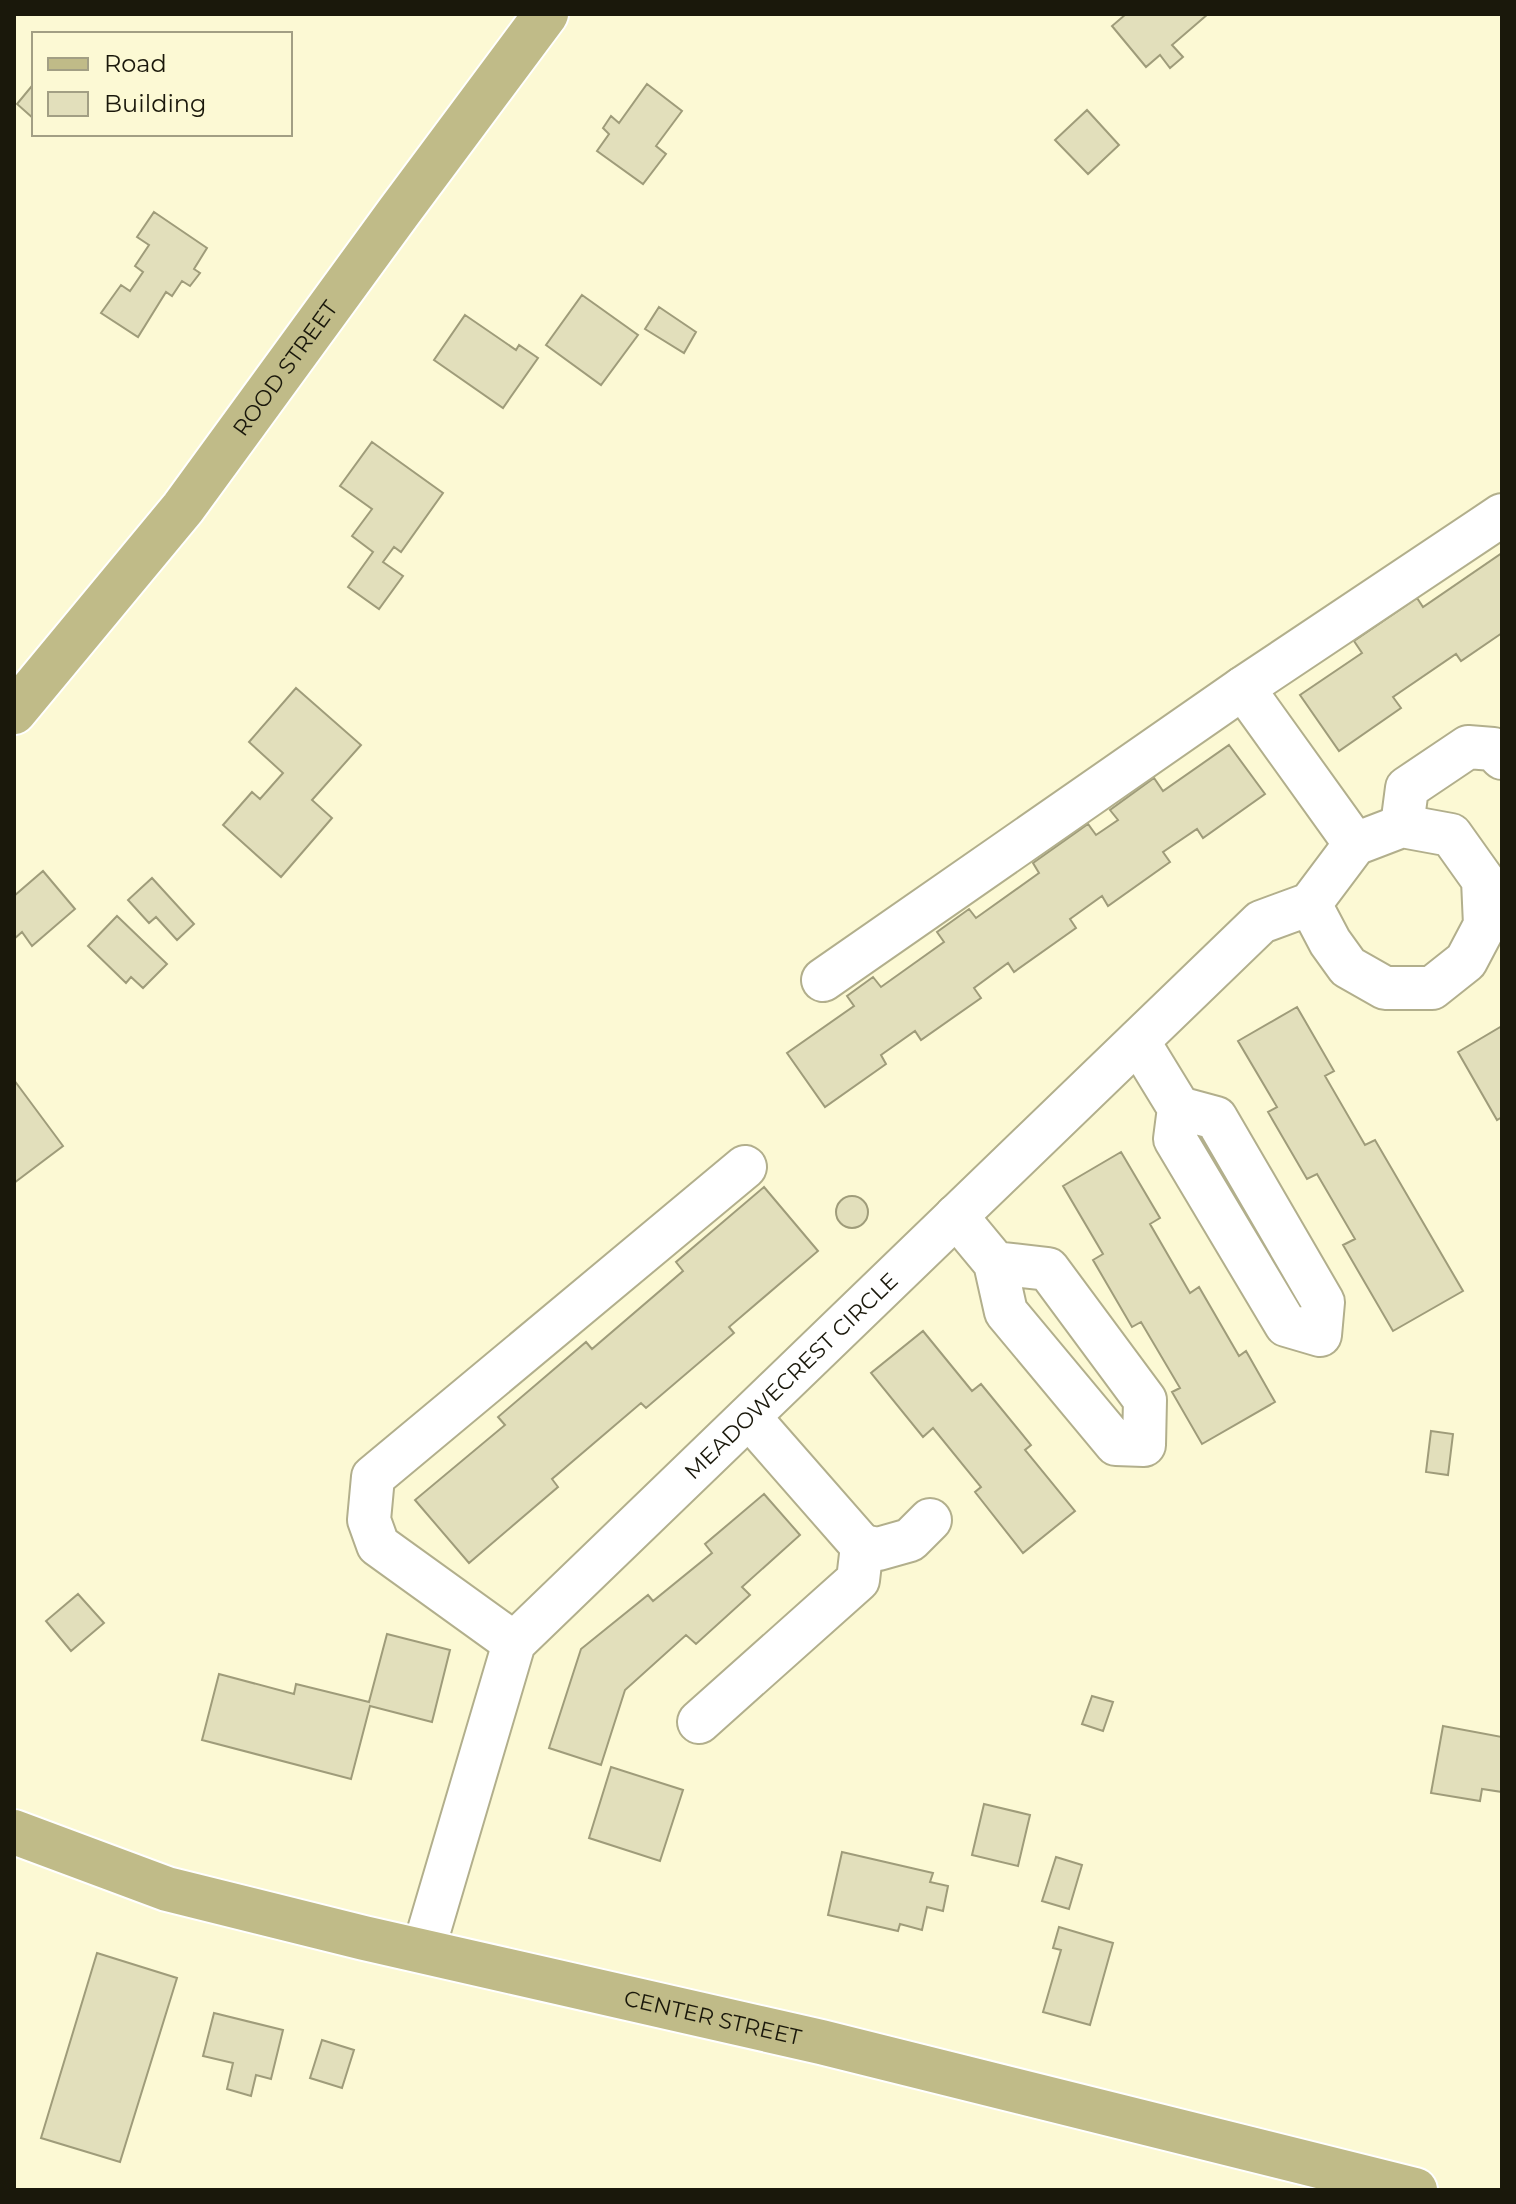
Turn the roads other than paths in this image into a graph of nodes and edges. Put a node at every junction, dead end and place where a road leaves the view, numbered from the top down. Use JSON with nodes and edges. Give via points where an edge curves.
{"nodes":[{"id":1,"x":546,"y":14,"type":"edge"},
{"id":2,"x":1502,"y":515,"type":"edge"},
{"id":3,"x":1243,"y":688,"type":"junction"},
{"id":4,"x":14,"y":712,"type":"edge"},
{"id":5,"x":1502,"y":758,"type":"edge"},
{"id":6,"x":1402,"y":826,"type":"junction"},
{"id":7,"x":1355,"y":844,"type":"junction"},
{"id":8,"x":1493,"y":875,"type":"edge"},
{"id":9,"x":1310,"y":904,"type":"junction"},
{"id":10,"x":823,"y":980,"type":"dead end"},
{"id":11,"x":1138,"y":1041,"type":"junction"},
{"id":12,"x":1179,"y":1108,"type":"junction"},
{"id":13,"x":745,"y":1167,"type":"dead end"},
{"id":14,"x":956,"y":1216,"type":"junction"},
{"id":15,"x":995,"y":1263,"type":"dead end"},
{"id":16,"x":749,"y":1417,"type":"junction"},
{"id":17,"x":930,"y":1520,"type":"dead end"},
{"id":18,"x":862,"y":1546,"type":"junction"},
{"id":19,"x":514,"y":1643,"type":"junction"},
{"id":20,"x":699,"y":1722,"type":"dead end"},
{"id":21,"x":14,"y":1832,"type":"edge"},
{"id":22,"x":423,"y":1951,"type":"junction"},
{"id":23,"x":1415,"y":2190,"type":"edge"}],
"edges":[{"from":1,"to":4,"type":"main road","name":"ROOD STREET","via":[[183,508]]},
{"from":2,"to":3,"type":"street"},
{"from":3,"to":7,"type":"street"},
{"from":3,"to":10,"type":"street"},
{"from":5,"to":6,"type":"street","via":[[1493,749],[1468,747],[1407,788]]},
{"from":6,"to":7,"type":"street"},
{"from":6,"to":8,"type":"street","via":[[1451,835]]},
{"from":7,"to":9,"type":"street"},
{"from":8,"to":9,"type":"street","via":[[1485,925],[1466,961],[1432,988],[1385,988],[1348,967]]},
{"from":9,"to":11,"type":"street","name":"MEADOWECREST CIRCLE","via":[[1261,922]]},
{"from":11,"to":12,"type":"street"},
{"from":11,"to":14,"type":"street","name":"MEADOWECREST CIRCLE"},
{"from":12,"to":12,"type":"street","via":[[1216,1118],[1323,1302],[1320,1335],[1286,1325],[1175,1139]]},
{"from":13,"to":19,"type":"street","via":[[373,1477],[369,1520],[378,1545]]},
{"from":14,"to":15,"type":"street"},
{"from":14,"to":16,"type":"street","name":"MEADOWECREST CIRCLE"},
{"from":16,"to":18,"type":"street"},
{"from":16,"to":19,"type":"street","name":"MEADOWECREST CIRCLE"},
{"from":17,"to":18,"type":"street","via":[[910,1540],[878,1549]]},
{"from":18,"to":20,"type":"street","via":[[858,1580]]},
{"from":19,"to":22,"type":"street","name":"MEADOWECREST CIRCLE"},
{"from":21,"to":22,"type":"main road","name":"CENTER STREET","via":[[167,1889]]},
{"from":22,"to":23,"type":"main road","name":"CENTER STREET","via":[[821,2042]]}]}
